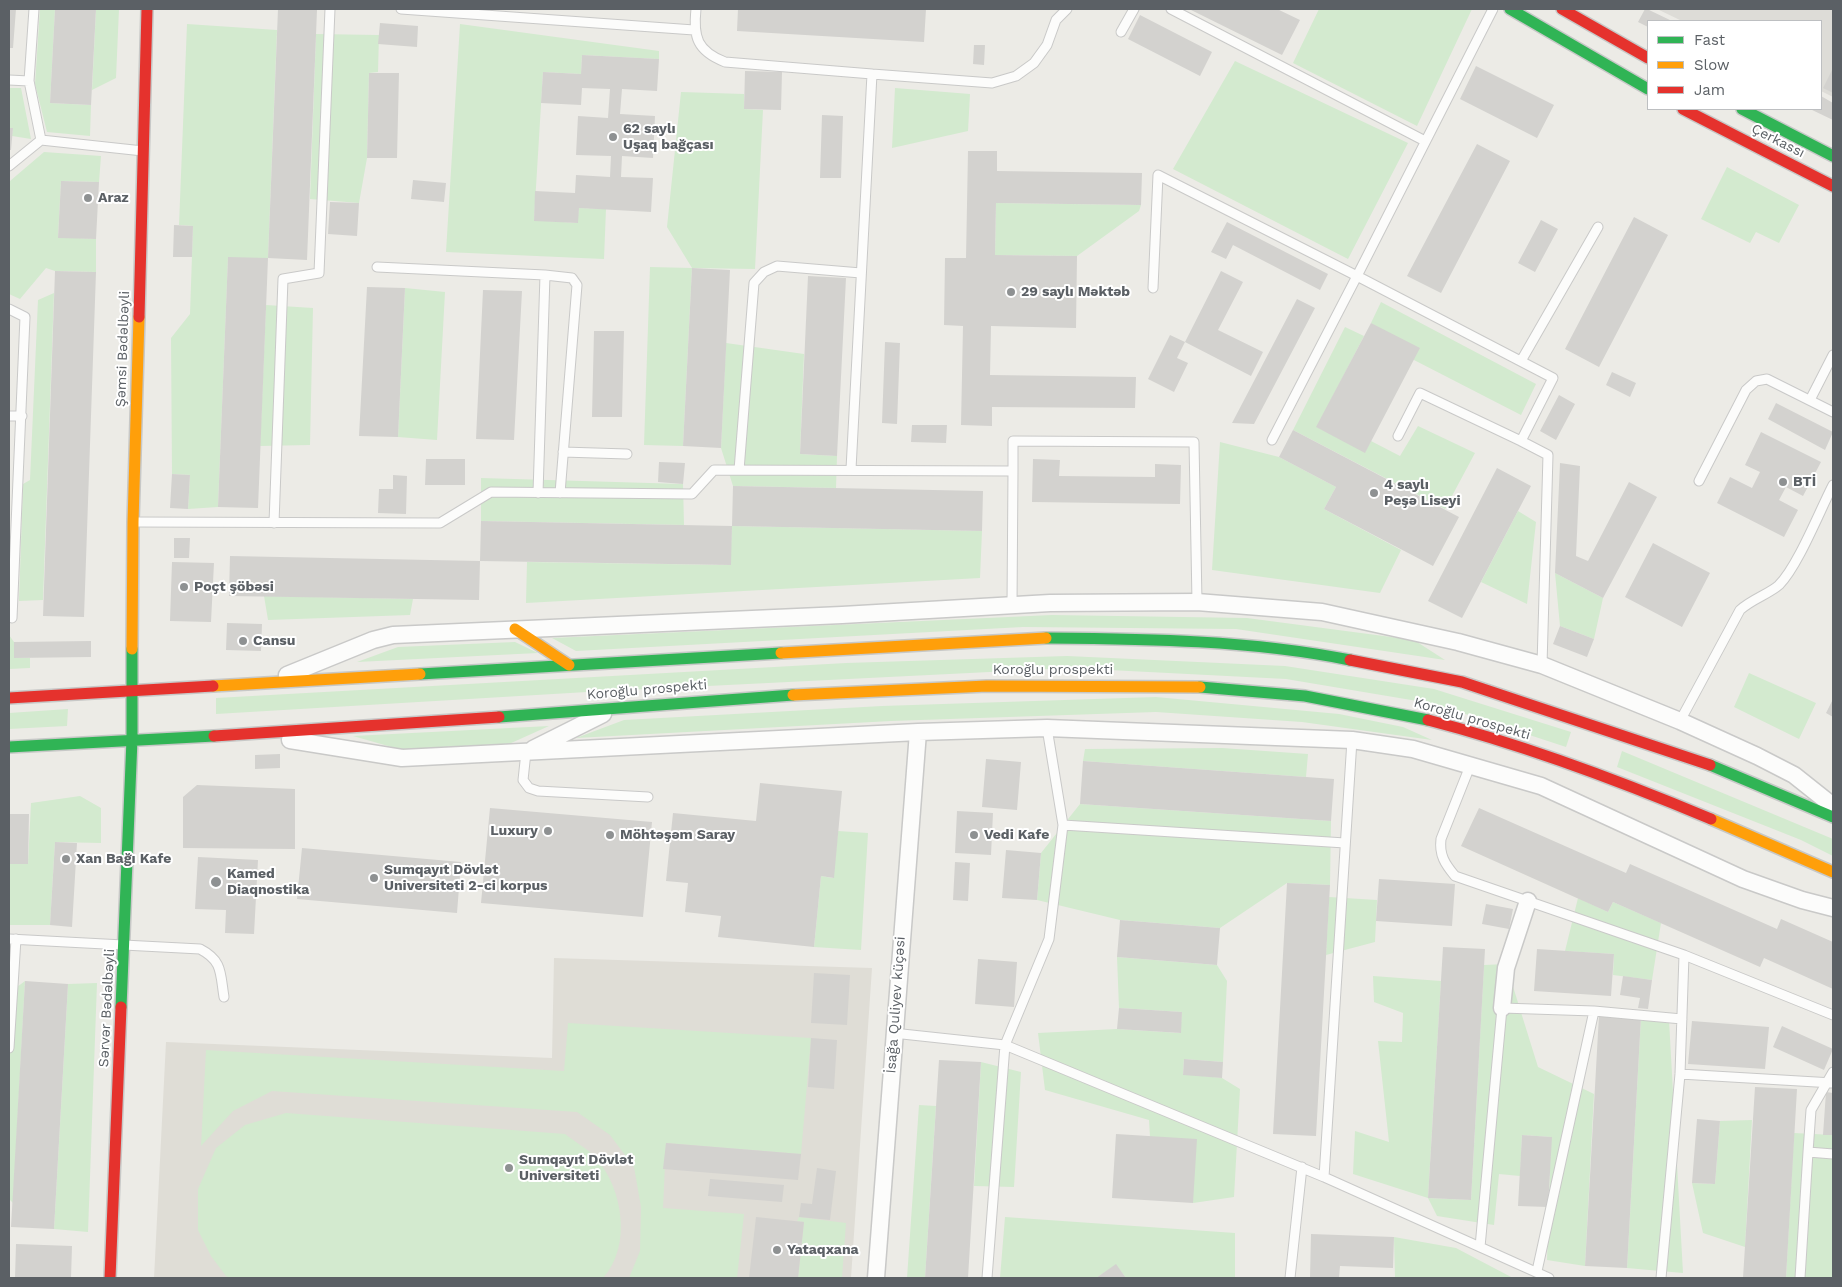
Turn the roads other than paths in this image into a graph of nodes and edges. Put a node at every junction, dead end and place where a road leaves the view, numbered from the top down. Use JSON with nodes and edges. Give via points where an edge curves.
{"nodes":[{"id":1,"x":34,"y":9,"type":"edge"},
{"id":2,"x":147,"y":9,"type":"edge"},
{"id":3,"x":330,"y":9,"type":"edge"},
{"id":4,"x":401,"y":9,"type":"edge"},
{"id":5,"x":696,"y":9,"type":"edge"},
{"id":6,"x":1055,"y":9,"type":"edge"},
{"id":7,"x":1067,"y":9,"type":"edge"},
{"id":8,"x":1134,"y":9,"type":"edge"},
{"id":9,"x":1171,"y":9,"type":"edge"},
{"id":10,"x":1493,"y":9,"type":"edge"},
{"id":11,"x":1510,"y":9,"type":"edge"},
{"id":12,"x":1562,"y":9,"type":"edge"},
{"id":13,"x":448,"y":11,"type":"edge"},
{"id":14,"x":1056,"y":20,"type":"junction"},
{"id":15,"x":694,"y":30,"type":"junction"},
{"id":16,"x":1121,"y":32,"type":"dead end"},
{"id":17,"x":1647,"y":57,"type":"edge"},
{"id":18,"x":872,"y":74,"type":"junction"},
{"id":19,"x":9,"y":80,"type":"edge"},
{"id":20,"x":29,"y":81,"type":"junction"},
{"id":21,"x":1647,"y":88,"type":"edge"},
{"id":22,"x":1684,"y":110,"type":"edge"},
{"id":23,"x":1744,"y":110,"type":"edge"},
{"id":24,"x":41,"y":140,"type":"junction"},
{"id":25,"x":1425,"y":141,"type":"junction"},
{"id":26,"x":143,"y":151,"type":"junction"},
{"id":27,"x":1833,"y":156,"type":"edge"},
{"id":28,"x":9,"y":166,"type":"edge"},
{"id":29,"x":1833,"y":186,"type":"edge"},
{"id":30,"x":1598,"y":227,"type":"dead end"},
{"id":31,"x":377,"y":267,"type":"dead end"},
{"id":32,"x":861,"y":273,"type":"junction"},
{"id":33,"x":545,"y":275,"type":"junction"},
{"id":34,"x":1357,"y":276,"type":"junction"},
{"id":35,"x":1153,"y":288,"type":"dead end"},
{"id":36,"x":9,"y":309,"type":"edge"},
{"id":37,"x":1833,"y":355,"type":"edge"},
{"id":38,"x":1521,"y":361,"type":"junction"},
{"id":39,"x":1810,"y":400,"type":"junction"},
{"id":40,"x":1833,"y":412,"type":"edge"},
{"id":41,"x":9,"y":416,"type":"edge"},
{"id":42,"x":22,"y":416,"type":"junction"},
{"id":43,"x":1398,"y":436,"type":"dead end"},
{"id":44,"x":1272,"y":440,"type":"dead end"},
{"id":45,"x":1521,"y":441,"type":"junction"},
{"id":46,"x":563,"y":452,"type":"junction"},
{"id":47,"x":627,"y":454,"type":"dead end"},
{"id":48,"x":850,"y":469,"type":"junction"},
{"id":49,"x":739,"y":470,"type":"junction"},
{"id":50,"x":1012,"y":471,"type":"junction"},
{"id":51,"x":1699,"y":481,"type":"dead end"},
{"id":52,"x":1833,"y":485,"type":"edge"},
{"id":53,"x":538,"y":493,"type":"junction"},
{"id":54,"x":560,"y":493,"type":"junction"},
{"id":55,"x":133,"y":522,"type":"junction"},
{"id":56,"x":274,"y":523,"type":"junction"},
{"id":57,"x":1197,"y":602,"type":"junction"},
{"id":58,"x":1012,"y":605,"type":"junction"},
{"id":59,"x":12,"y":618,"type":"dead end"},
{"id":60,"x":515,"y":629,"type":"junction"},
{"id":61,"x":569,"y":665,"type":"junction"},
{"id":62,"x":1542,"y":665,"type":"junction"},
{"id":63,"x":262,"y":684,"type":"junction"},
{"id":64,"x":132,"y":691,"type":"junction"},
{"id":65,"x":9,"y":698,"type":"edge"},
{"id":66,"x":617,"y":707,"type":"junction"},
{"id":67,"x":1680,"y":721,"type":"junction"},
{"id":68,"x":1047,"y":728,"type":"junction"},
{"id":69,"x":918,"y":732,"type":"junction"},
{"id":70,"x":243,"y":734,"type":"junction"},
{"id":71,"x":132,"y":739,"type":"junction"},
{"id":72,"x":1352,"y":740,"type":"junction"},
{"id":73,"x":46,"y":745,"type":"junction"},
{"id":74,"x":9,"y":747,"type":"edge"},
{"id":75,"x":526,"y":752,"type":"junction"},
{"id":76,"x":9,"y":759,"type":"edge"},
{"id":77,"x":1470,"y":766,"type":"junction"},
{"id":78,"x":648,"y":797,"type":"dead end"},
{"id":79,"x":1833,"y":806,"type":"edge"},
{"id":80,"x":1833,"y":817,"type":"edge"},
{"id":81,"x":1063,"y":825,"type":"junction"},
{"id":82,"x":1344,"y":843,"type":"junction"},
{"id":83,"x":1833,"y":872,"type":"edge"},
{"id":84,"x":1528,"y":901,"type":"junction"},
{"id":85,"x":1833,"y":908,"type":"edge"},
{"id":86,"x":12,"y":939,"type":"edge"},
{"id":87,"x":125,"y":944,"type":"junction"},
{"id":88,"x":1684,"y":955,"type":"junction"},
{"id":89,"x":224,"y":997,"type":"dead end"},
{"id":90,"x":1502,"y":1008,"type":"junction"},
{"id":91,"x":1594,"y":1010,"type":"junction"},
{"id":92,"x":1833,"y":1015,"type":"edge"},
{"id":93,"x":1682,"y":1019,"type":"junction"},
{"id":94,"x":893,"y":1033,"type":"junction"},
{"id":95,"x":1005,"y":1045,"type":"junction"},
{"id":96,"x":9,"y":1048,"type":"edge"},
{"id":97,"x":1833,"y":1072,"type":"edge"},
{"id":98,"x":1680,"y":1074,"type":"junction"},
{"id":99,"x":1829,"y":1083,"type":"edge"},
{"id":100,"x":1808,"y":1152,"type":"junction"},
{"id":101,"x":1833,"y":1154,"type":"edge"},
{"id":102,"x":1302,"y":1167,"type":"junction"},
{"id":103,"x":1324,"y":1176,"type":"junction"},
{"id":104,"x":1480,"y":1247,"type":"junction"},
{"id":105,"x":1537,"y":1271,"type":"junction"},
{"id":106,"x":110,"y":1278,"type":"edge"},
{"id":107,"x":876,"y":1278,"type":"edge"},
{"id":108,"x":987,"y":1278,"type":"edge"},
{"id":109,"x":1290,"y":1278,"type":"edge"},
{"id":110,"x":1549,"y":1278,"type":"edge"},
{"id":111,"x":1661,"y":1278,"type":"edge"},
{"id":112,"x":1800,"y":1278,"type":"edge"}],
"edges":[{"from":1,"to":20,"type":"lane"},
{"from":2,"to":26,"type":"main road","name":"Şəmsi Bədəlbəyli"},
{"from":3,"to":56,"type":"lane","via":[[319,273],[283,279]]},
{"from":4,"to":13,"type":"lane"},
{"from":5,"to":15,"type":"lane"},
{"from":6,"to":14,"type":"lane"},
{"from":7,"to":14,"type":"lane"},
{"from":8,"to":16,"type":"lane"},
{"from":9,"to":25,"type":"lane"},
{"from":10,"to":25,"type":"lane"},
{"from":11,"to":21,"type":"main road"},
{"from":12,"to":17,"type":"main road"},
{"from":13,"to":15,"type":"lane"},
{"from":14,"to":18,"type":"lane","via":[[1047,45],[1034,63],[1016,76],[992,83]]},
{"from":15,"to":18,"type":"lane","via":[[698,42],[711,56],[725,62]]},
{"from":18,"to":32,"type":"lane"},
{"from":19,"to":20,"type":"lane"},
{"from":20,"to":24,"type":"lane"},
{"from":22,"to":29,"type":"main road","name":"Çerkassı"},
{"from":23,"to":27,"type":"main road","name":"Çerkassı"},
{"from":24,"to":26,"type":"lane"},
{"from":24,"to":28,"type":"lane"},
{"from":25,"to":34,"type":"lane"},
{"from":26,"to":55,"type":"main road","name":"Şəmsi Bədəlbəyli"},
{"from":30,"to":38,"type":"lane"},
{"from":31,"to":33,"type":"lane"},
{"from":32,"to":48,"type":"lane"},
{"from":32,"to":49,"type":"lane","via":[[777,266],[764,272],[754,283]]},
{"from":33,"to":46,"type":"lane","via":[[572,278],[577,285]]},
{"from":33,"to":53,"type":"lane"},
{"from":34,"to":35,"type":"lane","via":[[1158,175]]},
{"from":34,"to":38,"type":"lane"},
{"from":34,"to":44,"type":"lane"},
{"from":36,"to":42,"type":"lane","via":[[25,317]]},
{"from":37,"to":39,"type":"lane"},
{"from":38,"to":45,"type":"lane","via":[[1552,378]]},
{"from":39,"to":40,"type":"lane"},
{"from":39,"to":51,"type":"lane","via":[[1768,379],[1756,381],[1746,390]]},
{"from":41,"to":42,"type":"lane"},
{"from":42,"to":59,"type":"lane"},
{"from":43,"to":45,"type":"lane","via":[[1420,393]]},
{"from":45,"to":62,"type":"lane","via":[[1548,455]]},
{"from":46,"to":47,"type":"lane"},
{"from":46,"to":54,"type":"lane"},
{"from":48,"to":49,"type":"lane"},
{"from":48,"to":50,"type":"lane"},
{"from":49,"to":54,"type":"lane","via":[[714,470],[692,494]]},
{"from":50,"to":57,"type":"lane","via":[[1013,441],[1194,442]]},
{"from":50,"to":58,"type":"lane"},
{"from":52,"to":67,"type":"lane","via":[[1789,572],[1778,586],[1751,600],[1740,610]]},
{"from":53,"to":54,"type":"lane"},
{"from":53,"to":56,"type":"lane","via":[[490,492],[440,523]]},
{"from":55,"to":56,"type":"lane"},
{"from":55,"to":64,"type":"main road","name":"Şəmsi Bədəlbəyli"},
{"from":57,"to":58,"type":"street"},
{"from":57,"to":62,"type":"street","via":[[1322,612],[1458,642]]},
{"from":58,"to":60,"type":"street"},
{"from":60,"to":61,"type":"main road"},
{"from":60,"to":63,"type":"street","via":[[393,635]]},
{"from":61,"to":63,"type":"main road","name":"Koroğlu prospekti"},
{"from":61,"to":80,"type":"main road","name":"Koroğlu prospekti","via":[[1042,638],[1177,639],[1312,652],[1462,682],[1564,714],[1698,760]]},
{"from":62,"to":67,"type":"street"},
{"from":63,"to":64,"type":"main road","name":"Koroğlu prospekti"},
{"from":64,"to":65,"type":"main road","name":"Koroğlu prospekti"},
{"from":64,"to":71,"type":"main road","name":"Sərvər Bədəlbəyli"},
{"from":66,"to":70,"type":"main road","name":"Koroğlu prospekti"},
{"from":66,"to":75,"type":"street"},
{"from":66,"to":83,"type":"main road","name":"Koroğlu prospekti","via":[[979,685],[1158,684],[1235,688],[1342,701],[1448,725],[1548,756],[1695,812]]},
{"from":67,"to":79,"type":"street","via":[[1794,775]]},
{"from":68,"to":69,"type":"street"},
{"from":68,"to":72,"type":"street"},
{"from":68,"to":81,"type":"lane"},
{"from":69,"to":75,"type":"street"},
{"from":69,"to":94,"type":"street","name":"İsağa Quliyev küçəsi"},
{"from":70,"to":71,"type":"main road","name":"Koroğlu prospekti"},
{"from":70,"to":75,"type":"street","via":[[402,758]]},
{"from":71,"to":73,"type":"main road","name":"Koroğlu prospekti"},
{"from":71,"to":87,"type":"main road","name":"Sərvər Bədəlbəyli"},
{"from":72,"to":77,"type":"street","via":[[1413,749]]},
{"from":72,"to":82,"type":"lane"},
{"from":73,"to":74,"type":"main road"},
{"from":73,"to":76,"type":"street"},
{"from":75,"to":78,"type":"lane","via":[[523,780],[529,788]]},
{"from":77,"to":84,"type":"lane","via":[[1442,839],[1440,850],[1446,865],[1455,876]]},
{"from":77,"to":85,"type":"street","via":[[1541,786],[1743,879]]},
{"from":81,"to":82,"type":"lane"},
{"from":81,"to":95,"type":"lane","via":[[1049,939]]},
{"from":82,"to":103,"type":"lane"},
{"from":84,"to":88,"type":"lane"},
{"from":84,"to":90,"type":"street","via":[[1506,968]]},
{"from":86,"to":87,"type":"lane"},
{"from":86,"to":96,"type":"lane"},
{"from":87,"to":89,"type":"lane","via":[[206,952],[219,964]]},
{"from":87,"to":106,"type":"main road","name":"Sərvər Bədəlbəyli"},
{"from":88,"to":92,"type":"lane"},
{"from":88,"to":93,"type":"lane"},
{"from":90,"to":91,"type":"lane"},
{"from":90,"to":104,"type":"lane"},
{"from":91,"to":93,"type":"lane"},
{"from":91,"to":105,"type":"lane"},
{"from":93,"to":98,"type":"lane"},
{"from":94,"to":95,"type":"lane"},
{"from":94,"to":107,"type":"street","name":"İsağa Quliyev küçəsi"},
{"from":95,"to":102,"type":"lane"},
{"from":95,"to":108,"type":"lane"},
{"from":97,"to":99,"type":"lane"},
{"from":98,"to":99,"type":"lane"},
{"from":98,"to":111,"type":"lane"},
{"from":99,"to":100,"type":"lane","via":[[1811,1110]]},
{"from":100,"to":101,"type":"lane"},
{"from":100,"to":112,"type":"lane"},
{"from":102,"to":103,"type":"lane"},
{"from":102,"to":109,"type":"lane"},
{"from":103,"to":104,"type":"lane"},
{"from":104,"to":105,"type":"lane"},
{"from":105,"to":110,"type":"lane"}]}
